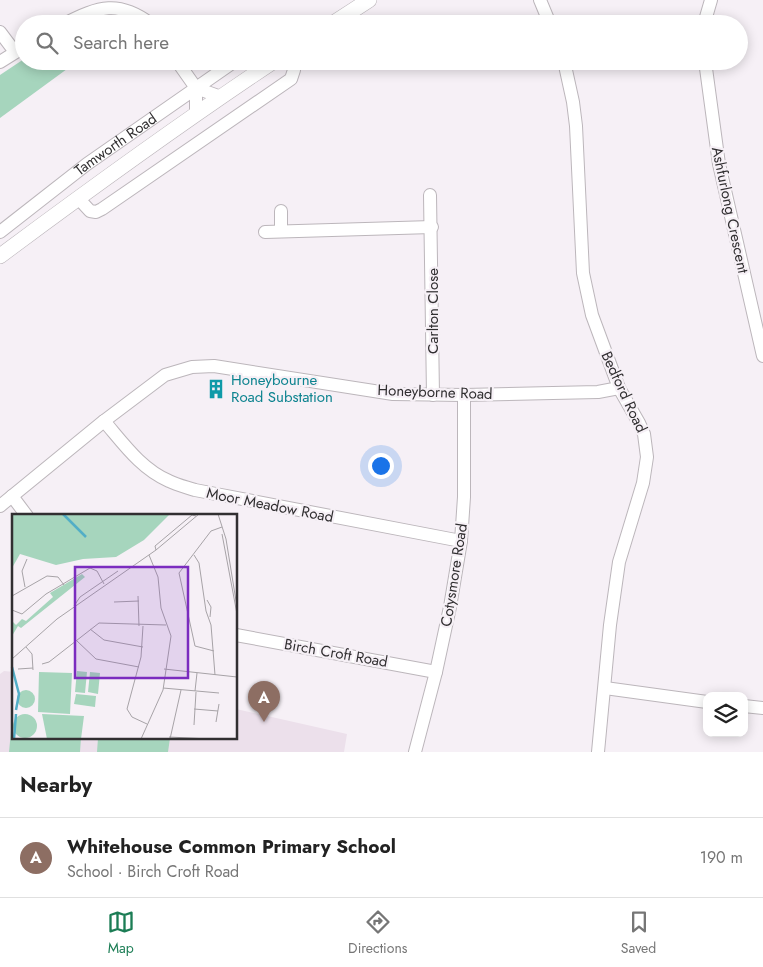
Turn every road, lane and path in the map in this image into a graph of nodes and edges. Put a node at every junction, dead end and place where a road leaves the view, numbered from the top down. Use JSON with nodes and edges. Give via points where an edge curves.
{"nodes":[{"id":1,"x":368,"y":0,"type":"edge"},
{"id":2,"x":540,"y":0,"type":"edge"},
{"id":3,"x":711,"y":0,"type":"edge"},
{"id":4,"x":81,"y":15,"type":"edge"},
{"id":5,"x":142,"y":15,"type":"edge"},
{"id":6,"x":346,"y":15,"type":"edge"},
{"id":7,"x":546,"y":15,"type":"edge"},
{"id":8,"x":707,"y":15,"type":"edge"},
{"id":9,"x":0,"y":32,"type":"edge"},
{"id":10,"x":15,"y":45,"type":"edge"},
{"id":11,"x":15,"y":52,"type":"edge"},
{"id":12,"x":0,"y":62,"type":"edge"},
{"id":13,"x":183,"y":70,"type":"edge"},
{"id":14,"x":222,"y":70,"type":"edge"},
{"id":15,"x":261,"y":70,"type":"edge"},
{"id":16,"x":294,"y":70,"type":"edge"},
{"id":17,"x":566,"y":70,"type":"edge"},
{"id":18,"x":706,"y":70,"type":"edge"},
{"id":19,"x":196,"y":88,"type":"junction"},
{"id":20,"x":221,"y":97,"type":"junction"},
{"id":21,"x":196,"y":113,"type":"junction"},
{"id":22,"x":430,"y":195,"type":"dead end"},
{"id":23,"x":78,"y":198,"type":"junction"},
{"id":24,"x":281,"y":210,"type":"dead end"},
{"id":25,"x":432,"y":228,"type":"junction"},
{"id":26,"x":281,"y":231,"type":"junction"},
{"id":27,"x":0,"y":232,"type":"edge"},
{"id":28,"x":265,"y":232,"type":"dead end"},
{"id":29,"x":0,"y":256,"type":"edge"},
{"id":30,"x":763,"y":356,"type":"edge"},
{"id":31,"x":619,"y":388,"type":"junction"},
{"id":32,"x":433,"y":395,"type":"junction"},
{"id":33,"x":464,"y":395,"type":"junction"},
{"id":34,"x":104,"y":421,"type":"junction"},
{"id":35,"x":12,"y":496,"type":"junction"},
{"id":36,"x":0,"y":506,"type":"edge"},
{"id":37,"x":26,"y":514,"type":"edge"},
{"id":38,"x":461,"y":541,"type":"junction"},
{"id":39,"x":238,"y":635,"type":"edge"},
{"id":40,"x":436,"y":672,"type":"junction"},
{"id":41,"x":605,"y":688,"type":"junction"},
{"id":42,"x":703,"y":701,"type":"edge"},
{"id":43,"x":748,"y":706,"type":"edge"},
{"id":44,"x":763,"y":708,"type":"edge"},
{"id":45,"x":415,"y":752,"type":"edge"},
{"id":46,"x":598,"y":752,"type":"edge"}],
"edges":[{"from":1,"to":6,"type":"main road"},
{"from":2,"to":7,"type":"street"},
{"from":3,"to":8,"type":"street"},
{"from":4,"to":5,"type":"street","via":[[115,6],[135,7]]},
{"from":9,"to":10,"type":"street"},
{"from":11,"to":12,"type":"street"},
{"from":13,"to":19,"type":"street"},
{"from":14,"to":19,"type":"street","name":"Tamworth Road"},
{"from":15,"to":20,"type":"main road","name":"Tamworth Road"},
{"from":16,"to":23,"type":"street","name":"Tamworth Road","via":[[291,79],[102,209],[90,211]]},
{"from":17,"to":31,"type":"street","name":"Bedford Road","via":[[576,126],[583,273],[592,315]]},
{"from":18,"to":30,"type":"street","name":"Ashfurlong Crescent","via":[[720,164]]},
{"from":19,"to":20,"type":"street"},
{"from":19,"to":21,"type":"street"},
{"from":19,"to":27,"type":"street","name":"Tamworth Road","via":[[80,170]]},
{"from":20,"to":21,"type":"main road","name":"Tamworth Road"},
{"from":21,"to":23,"type":"main road","name":"Tamworth Road"},
{"from":22,"to":25,"type":"street","name":"Carlton Close"},
{"from":23,"to":29,"type":"main road","name":"Tamworth Road"},
{"from":24,"to":26,"type":"street"},
{"from":25,"to":26,"type":"street"},
{"from":25,"to":32,"type":"street","name":"Carlton Close"},
{"from":26,"to":28,"type":"street"},
{"from":31,"to":33,"type":"street","name":"Honeyborne Road","via":[[598,392]]},
{"from":31,"to":41,"type":"street","name":"Bedford Road","via":[[642,428],[648,463],[619,562]]},
{"from":32,"to":33,"type":"street","name":"Honeyborne Road"},
{"from":32,"to":34,"type":"street","name":"Honeyborne Road","via":[[393,394],[214,366],[192,367],[165,375]]},
{"from":33,"to":38,"type":"street","name":"Cotysmore Road"},
{"from":34,"to":35,"type":"street","name":"Honeyborne Road"},
{"from":34,"to":38,"type":"street","name":"Moor Meadow Road","via":[[138,460],[168,481],[195,490]]},
{"from":35,"to":36,"type":"street","name":"Honeyborne Road"},
{"from":35,"to":37,"type":"street"},
{"from":38,"to":40,"type":"street","name":"Cotysmore Road"},
{"from":39,"to":40,"type":"street","name":"Birch Croft Road"},
{"from":40,"to":45,"type":"street","name":"Cotysmore Road"},
{"from":41,"to":42,"type":"street"},
{"from":41,"to":46,"type":"street","name":"Bedford Road"},
{"from":43,"to":44,"type":"street"}]}
